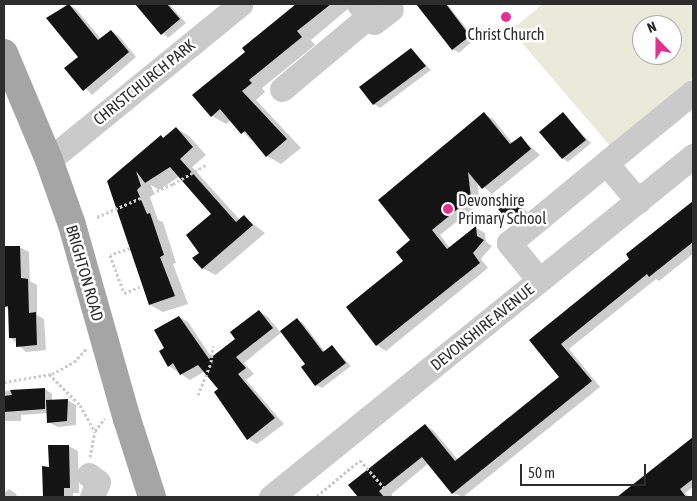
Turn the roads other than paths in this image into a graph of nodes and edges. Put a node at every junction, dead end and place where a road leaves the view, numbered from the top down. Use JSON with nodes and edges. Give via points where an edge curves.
{"nodes":[{"id":1,"x":240,"y":4,"type":"edge"},
{"id":2,"x":375,"y":17,"type":"edge"},
{"id":3,"x":4,"y":53,"type":"edge"},
{"id":4,"x":282,"y":88,"type":"dead end"},
{"id":5,"x":693,"y":92,"type":"edge"},
{"id":6,"x":693,"y":156,"type":"edge"},
{"id":7,"x":49,"y":160,"type":"junction"},
{"id":8,"x":606,"y":163,"type":"junction"},
{"id":9,"x":638,"y":201,"type":"junction"},
{"id":10,"x":538,"y":280,"type":"junction"},
{"id":11,"x":152,"y":497,"type":"edge"},
{"id":12,"x":271,"y":497,"type":"edge"}],
"edges":[{"from":1,"to":7,"type":"street","name":"CHRISTCHURCH PARK"},
{"from":2,"to":4,"type":"street","via":[[314,75]]},
{"from":3,"to":7,"type":"main road","name":"BRIGHTON ROAD"},
{"from":5,"to":8,"type":"street"},
{"from":6,"to":9,"type":"street","name":"DEVONSHIRE AVENUE"},
{"from":7,"to":11,"type":"main road","name":"BRIGHTON ROAD"},
{"from":8,"to":9,"type":"street"},
{"from":8,"to":10,"type":"street","via":[[508,243]]},
{"from":9,"to":10,"type":"street","name":"DEVONSHIRE AVENUE"},
{"from":10,"to":12,"type":"street","name":"DEVONSHIRE AVENUE"}]}
